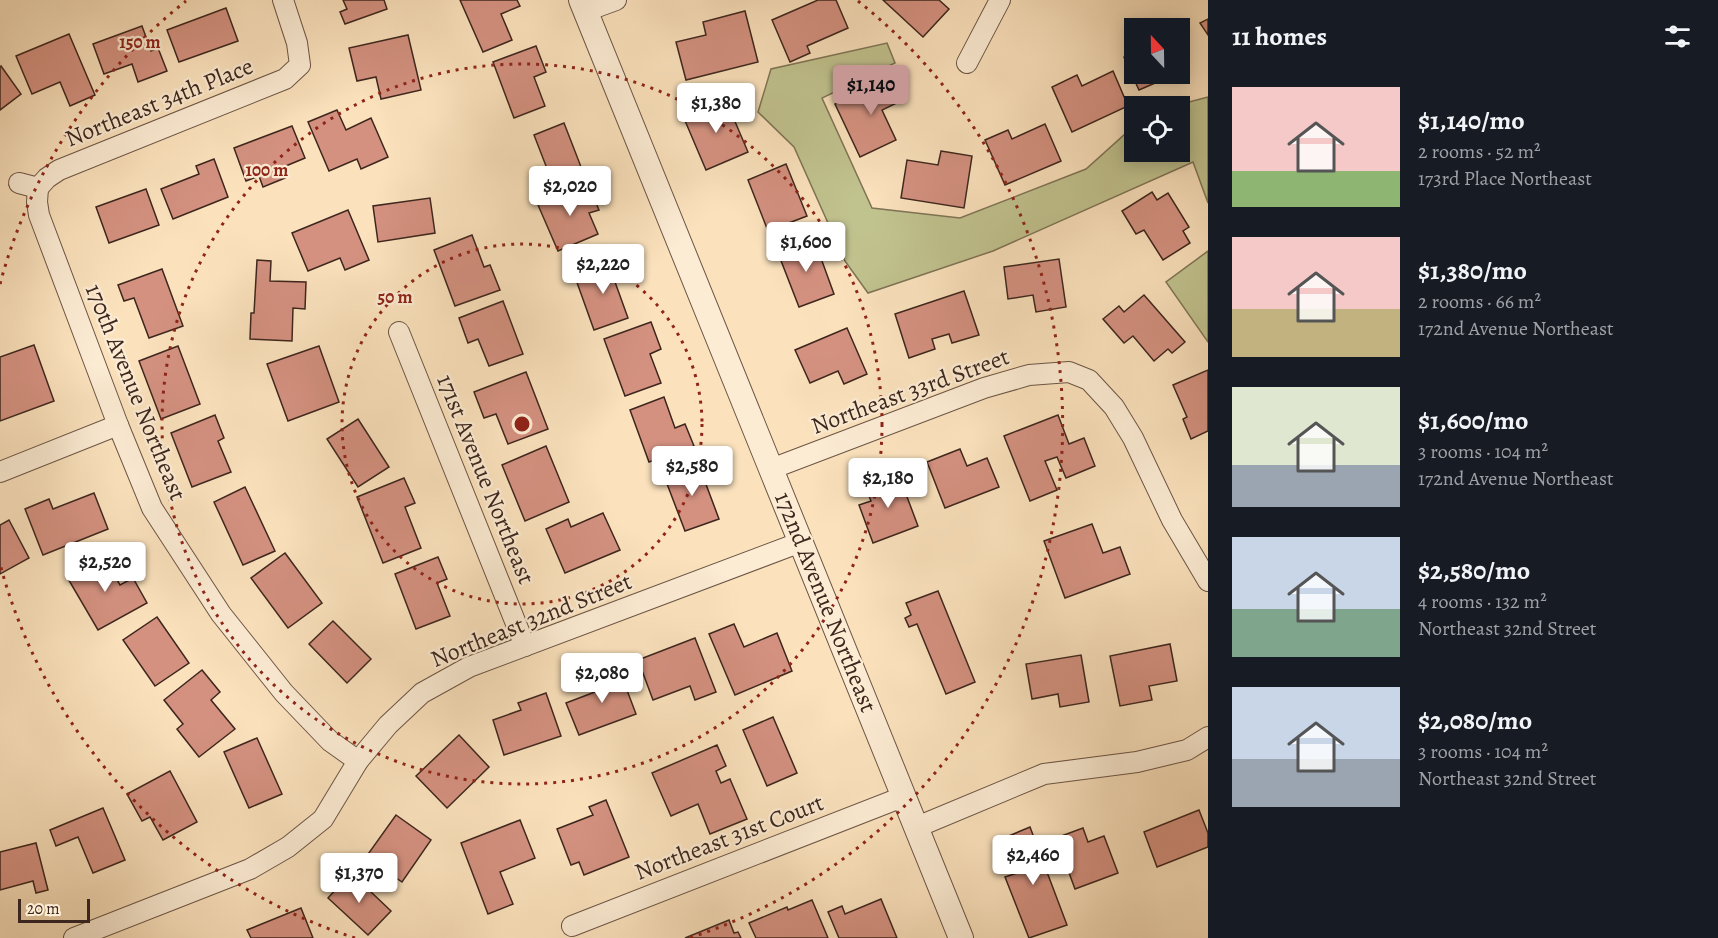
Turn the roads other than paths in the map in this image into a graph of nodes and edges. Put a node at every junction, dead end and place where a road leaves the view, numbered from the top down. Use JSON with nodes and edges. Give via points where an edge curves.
{"nodes":[{"id":1,"x":283,"y":0,"type":"edge"},
{"id":2,"x":616,"y":0,"type":"edge"},
{"id":3,"x":1000,"y":0,"type":"edge"},
{"id":4,"x":584,"y":6,"type":"edge"},
{"id":5,"x":967,"y":63,"type":"dead end"},
{"id":6,"x":29,"y":186,"type":"joint"},
{"id":7,"x":399,"y":332,"type":"dead end"},
{"id":8,"x":118,"y":425,"type":"junction"},
{"id":9,"x":771,"y":469,"type":"junction"},
{"id":10,"x":0,"y":472,"type":"edge"},
{"id":11,"x":801,"y":542,"type":"junction"},
{"id":12,"x":1208,"y":581,"type":"edge"},
{"id":13,"x":525,"y":646,"type":"junction"},
{"id":14,"x":1208,"y":737,"type":"edge"},
{"id":15,"x":358,"y":761,"type":"junction"},
{"id":16,"x":905,"y":796,"type":"junction"},
{"id":17,"x":917,"y":827,"type":"junction"},
{"id":18,"x":572,"y":926,"type":"dead end"},
{"id":19,"x":74,"y":938,"type":"edge"},
{"id":20,"x":961,"y":938,"type":"edge"}],
"edges":[{"from":1,"to":6,"type":"street","name":"Northeast 34th Place","via":[[300,65],[285,79],[58,170]]},
{"from":2,"to":4,"type":"street"},
{"from":3,"to":5,"type":"street"},
{"from":4,"to":9,"type":"street","name":"172nd Avenue Northeast"},
{"from":6,"to":8,"type":"street","name":"170th Avenue Northeast"},
{"from":7,"to":13,"type":"street","name":"171st Avenue Northeast"},
{"from":8,"to":10,"type":"street"},
{"from":8,"to":15,"type":"street","name":"170th Avenue Northeast","via":[[152,508],[221,614],[284,693],[330,741]]},
{"from":9,"to":11,"type":"street","name":"172nd Avenue Northeast"},
{"from":9,"to":12,"type":"street","name":"Northeast 33rd Street","via":[[984,388],[1029,375],[1069,372],[1089,380],[1114,407]]},
{"from":11,"to":13,"type":"street","name":"Northeast 32nd Street"},
{"from":11,"to":16,"type":"street","name":"172nd Avenue Northeast"},
{"from":13,"to":15,"type":"street","name":"Northeast 32nd Street","via":[[470,667],[422,693],[388,724]]},
{"from":14,"to":17,"type":"street","via":[[1187,750],[1137,762],[1044,774]]},
{"from":15,"to":19,"type":"street","name":"Northeast 32nd Street","via":[[323,819],[288,847],[250,869]]},
{"from":16,"to":17,"type":"street","name":"172nd Avenue Northeast"},
{"from":16,"to":18,"type":"street","name":"Northeast 31st Court"},
{"from":17,"to":20,"type":"street","name":"172nd Avenue Northeast"}]}
